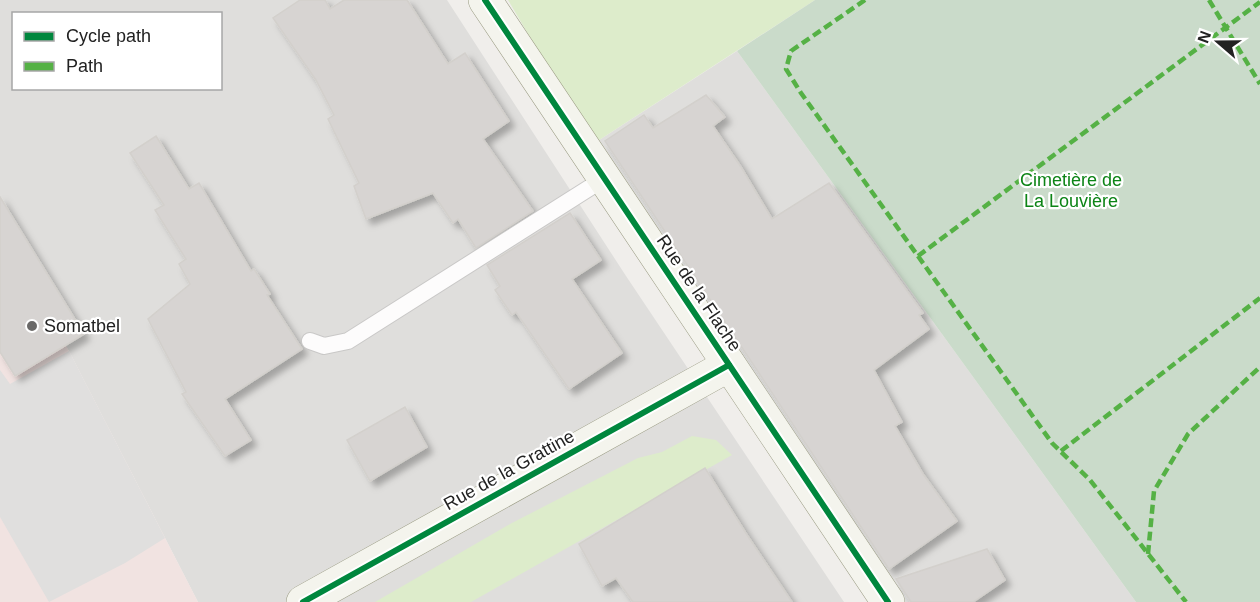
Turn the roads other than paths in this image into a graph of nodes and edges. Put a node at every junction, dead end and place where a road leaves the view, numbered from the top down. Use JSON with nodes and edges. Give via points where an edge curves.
{"nodes":[{"id":1,"x":486,"y":0,"type":"edge"},
{"id":2,"x":605,"y":178,"type":"junction"},
{"id":3,"x":310,"y":341,"type":"dead end"},
{"id":4,"x":729,"y":364,"type":"junction"},
{"id":5,"x":303,"y":602,"type":"edge"},
{"id":6,"x":888,"y":602,"type":"edge"}],
"edges":[{"from":1,"to":2,"type":"street","name":"Rue de la Flache"},
{"from":2,"to":3,"type":"lane","via":[[348,341],[324,346]]},
{"from":2,"to":4,"type":"street","name":"Rue de la Flache"},
{"from":4,"to":5,"type":"street","name":"Rue de la Grattine"},
{"from":4,"to":6,"type":"street","name":"Rue de la Flache"}]}
